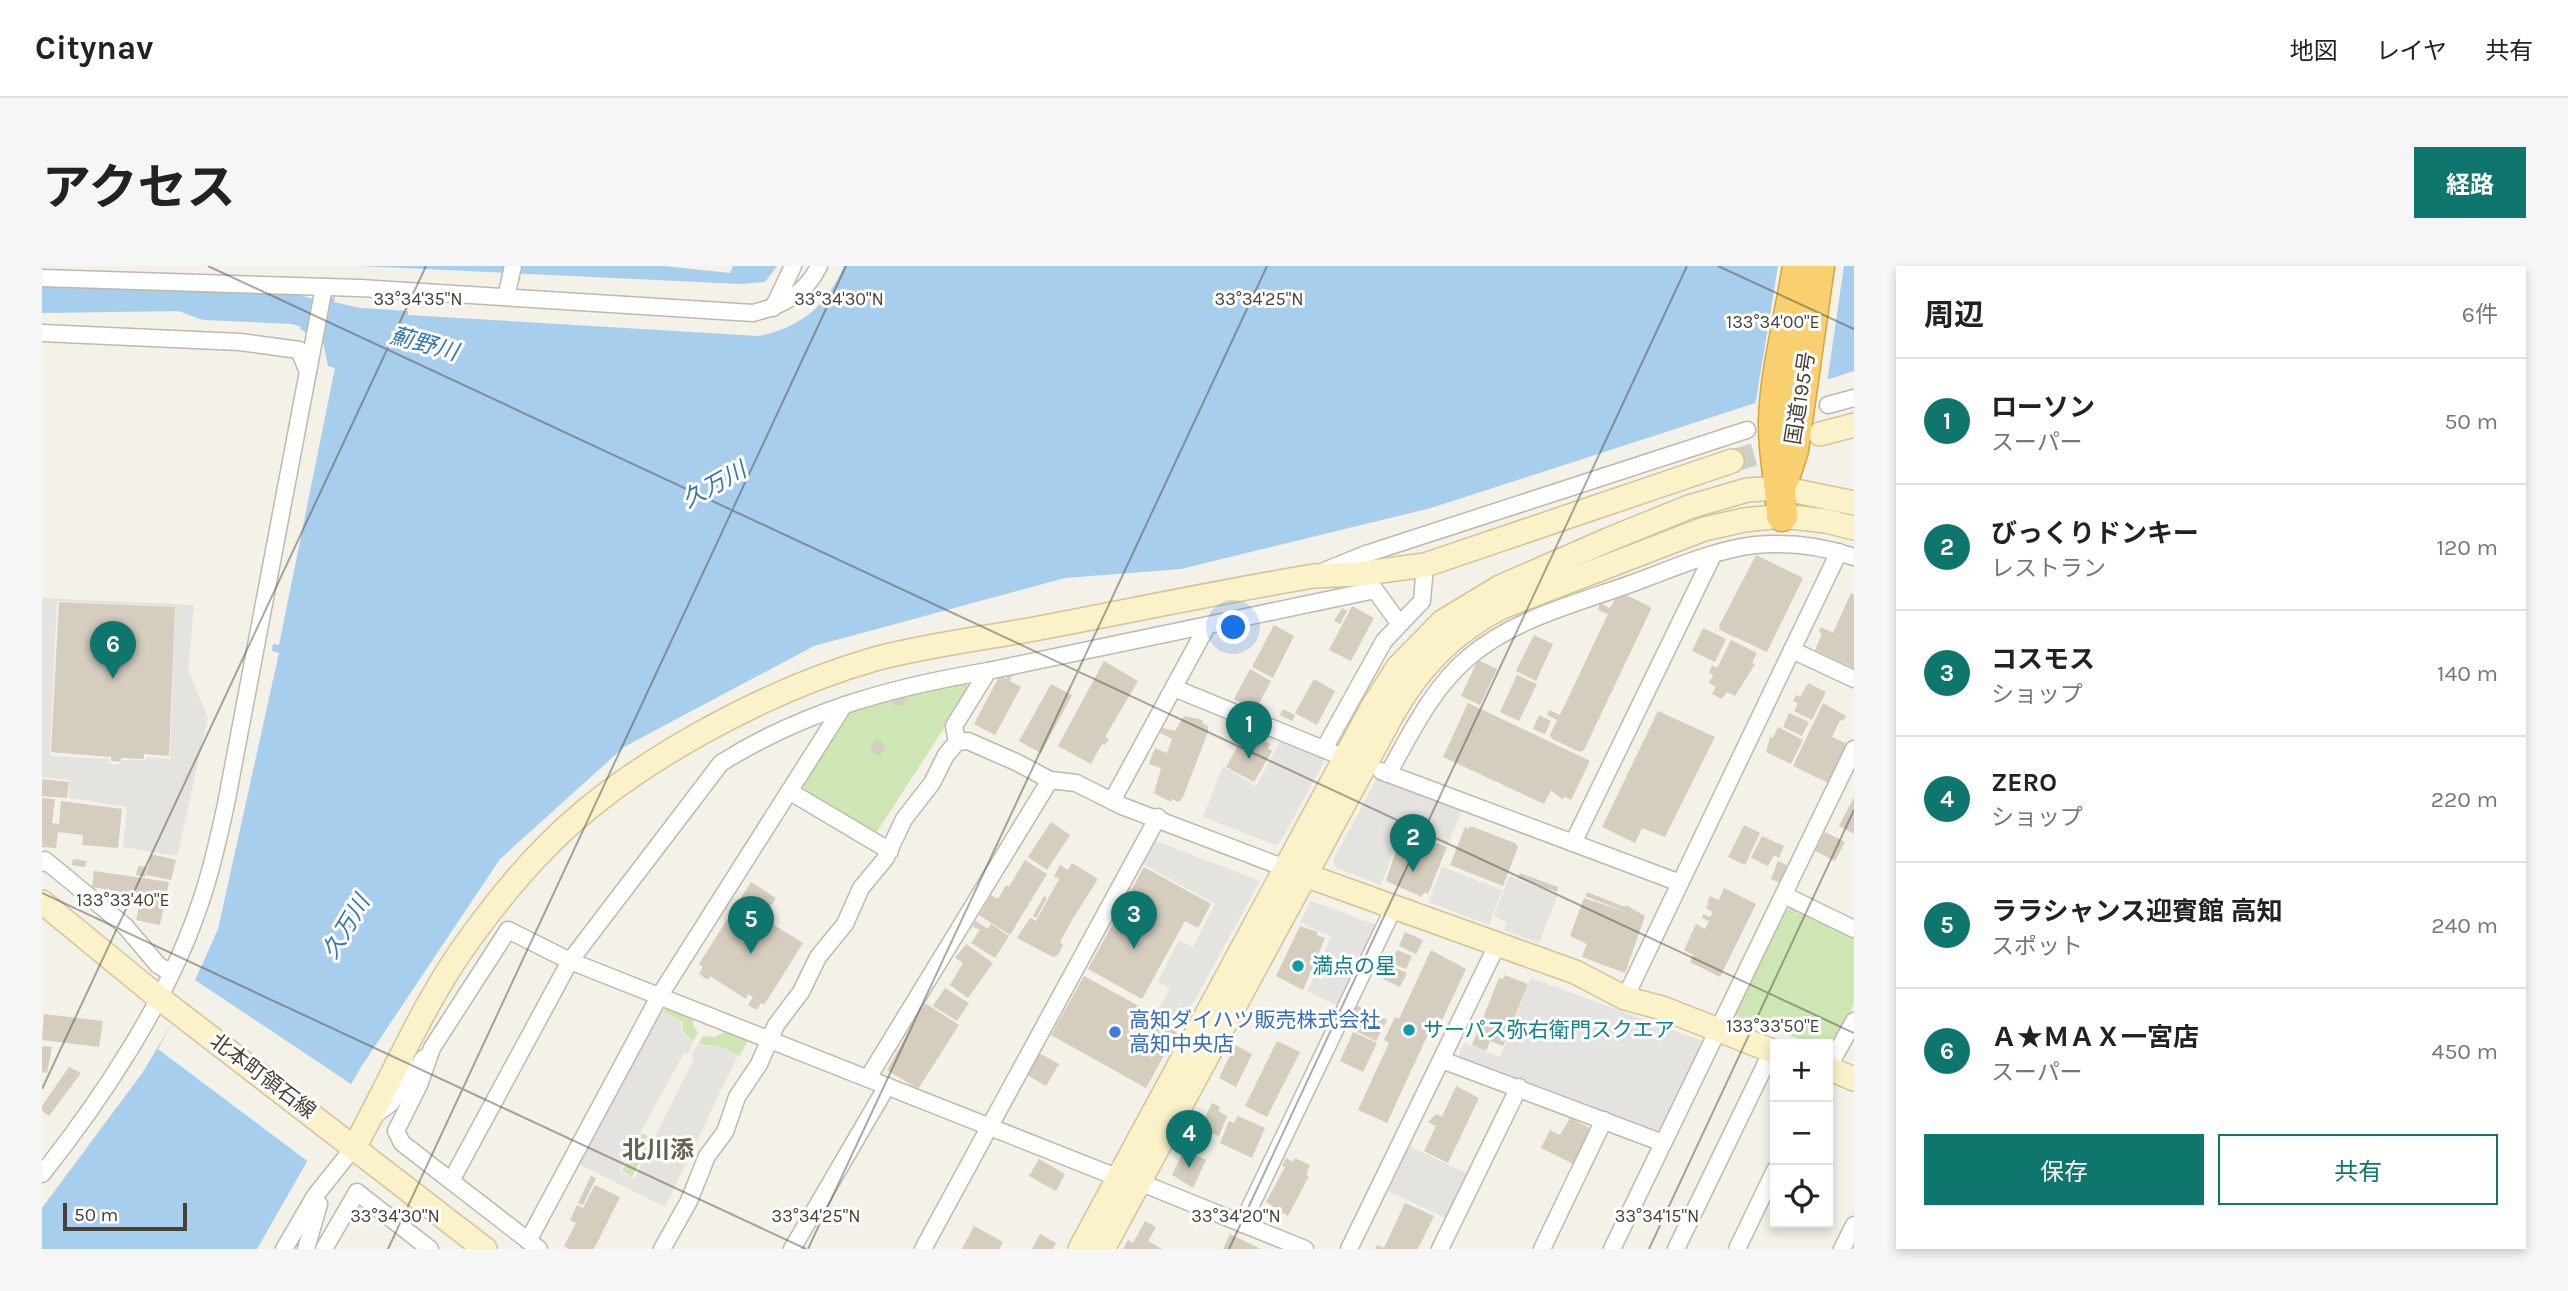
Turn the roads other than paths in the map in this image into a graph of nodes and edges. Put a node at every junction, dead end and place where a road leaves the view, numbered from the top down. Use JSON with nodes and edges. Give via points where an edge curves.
{"nodes":[{"id":1,"x":185,"y":266,"type":"edge"},
{"id":2,"x":513,"y":266,"type":"edge"},
{"id":3,"x":793,"y":266,"type":"edge"},
{"id":4,"x":819,"y":266,"type":"edge"},
{"id":5,"x":1798,"y":266,"type":"edge"},
{"id":6,"x":1819,"y":266,"type":"edge"},
{"id":7,"x":42,"y":278,"type":"edge"},
{"id":8,"x":181,"y":284,"type":"junction"},
{"id":9,"x":324,"y":288,"type":"junction"},
{"id":10,"x":506,"y":297,"type":"junction"},
{"id":11,"x":773,"y":308,"type":"junction"},
{"id":12,"x":42,"y":333,"type":"edge"},
{"id":13,"x":308,"y":372,"type":"junction"},
{"id":14,"x":1854,"y":398,"type":"edge"},
{"id":15,"x":1828,"y":405,"type":"dead end"},
{"id":16,"x":1786,"y":412,"type":"junction"},
{"id":17,"x":1854,"y":425,"type":"edge"},
{"id":18,"x":1747,"y":430,"type":"dead end"},
{"id":19,"x":1820,"y":434,"type":"dead end"},
{"id":20,"x":1732,"y":461,"type":"tunnel mouth"},
{"id":21,"x":1782,"y":502,"type":"junction"},
{"id":22,"x":1854,"y":503,"type":"edge"},
{"id":23,"x":1854,"y":528,"type":"edge"},
{"id":24,"x":1713,"y":555,"type":"junction"},
{"id":25,"x":1846,"y":555,"type":"edge"},
{"id":26,"x":1424,"y":565,"type":"junction"},
{"id":27,"x":1314,"y":576,"type":"junction"},
{"id":28,"x":1399,"y":623,"type":"junction"},
{"id":29,"x":1206,"y":628,"type":"junction"},
{"id":30,"x":1792,"y":650,"type":"junction"},
{"id":31,"x":988,"y":671,"type":"junction"},
{"id":32,"x":1854,"y":679,"type":"edge"},
{"id":33,"x":1174,"y":688,"type":"junction"},
{"id":34,"x":844,"y":705,"type":"junction"},
{"id":35,"x":957,"y":742,"type":"junction"},
{"id":36,"x":1854,"y":748,"type":"edge"},
{"id":37,"x":1324,"y":749,"type":"junction"},
{"id":38,"x":1356,"y":761,"type":"junction"},
{"id":39,"x":1388,"y":774,"type":"junction"},
{"id":40,"x":1050,"y":780,"type":"junction"},
{"id":41,"x":789,"y":791,"type":"junction"},
{"id":42,"x":1112,"y":801,"type":"junction"},
{"id":43,"x":1158,"y":817,"type":"junction"},
{"id":44,"x":1573,"y":843,"type":"junction"},
{"id":45,"x":890,"y":852,"type":"junction"},
{"id":46,"x":42,"y":863,"type":"edge"},
{"id":47,"x":1295,"y":871,"type":"junction"},
{"id":48,"x":1680,"y":883,"type":"junction"},
{"id":49,"x":1784,"y":895,"type":"junction"},
{"id":50,"x":42,"y":902,"type":"edge"},
{"id":51,"x":1394,"y":907,"type":"junction"},
{"id":52,"x":1854,"y":929,"type":"edge"},
{"id":53,"x":1498,"y":943,"type":"junction"},
{"id":54,"x":570,"y":961,"type":"junction"},
{"id":55,"x":171,"y":973,"type":"junction"},
{"id":56,"x":660,"y":995,"type":"junction"},
{"id":57,"x":1625,"y":998,"type":"junction"},
{"id":58,"x":163,"y":1000,"type":"junction"},
{"id":59,"x":1854,"y":1021,"type":"edge"},
{"id":60,"x":1718,"y":1029,"type":"junction"},
{"id":61,"x":769,"y":1038,"type":"junction"},
{"id":62,"x":432,"y":1048,"type":"junction"},
{"id":63,"x":1770,"y":1049,"type":"edge"},
{"id":64,"x":1770,"y":1059,"type":"edge"},
{"id":65,"x":1833,"y":1059,"type":"edge"},
{"id":66,"x":1442,"y":1060,"type":"junction"},
{"id":67,"x":1833,"y":1070,"type":"edge"},
{"id":68,"x":868,"y":1078,"type":"junction"},
{"id":69,"x":1854,"y":1079,"type":"edge"},
{"id":70,"x":887,"y":1086,"type":"junction"},
{"id":71,"x":1519,"y":1087,"type":"junction"},
{"id":72,"x":369,"y":1120,"type":"junction"},
{"id":73,"x":1604,"y":1120,"type":"junction"},
{"id":74,"x":989,"y":1126,"type":"junction"},
{"id":75,"x":350,"y":1142,"type":"junction"},
{"id":76,"x":1663,"y":1143,"type":"junction"},
{"id":77,"x":42,"y":1174,"type":"edge"},
{"id":78,"x":1129,"y":1180,"type":"junction"},
{"id":79,"x":1770,"y":1180,"type":"edge"},
{"id":80,"x":451,"y":1181,"type":"junction"},
{"id":81,"x":327,"y":1183,"type":"junction"},
{"id":82,"x":1242,"y":1224,"type":"junction"},
{"id":83,"x":1854,"y":1225,"type":"edge"},
{"id":84,"x":534,"y":1245,"type":"edge"},
{"id":85,"x":428,"y":1248,"type":"edge"},
{"id":86,"x":284,"y":1249,"type":"edge"},
{"id":87,"x":306,"y":1249,"type":"edge"},
{"id":88,"x":324,"y":1249,"type":"edge"},
{"id":89,"x":485,"y":1249,"type":"edge"},
{"id":90,"x":662,"y":1249,"type":"edge"},
{"id":91,"x":792,"y":1249,"type":"edge"},
{"id":92,"x":923,"y":1249,"type":"edge"},
{"id":93,"x":1080,"y":1249,"type":"edge"},
{"id":94,"x":1103,"y":1249,"type":"edge"},
{"id":95,"x":1305,"y":1249,"type":"edge"},
{"id":96,"x":1349,"y":1249,"type":"edge"},
{"id":97,"x":1440,"y":1249,"type":"edge"},
{"id":98,"x":1542,"y":1249,"type":"edge"},
{"id":99,"x":1612,"y":1249,"type":"edge"},
{"id":100,"x":1676,"y":1249,"type":"edge"},
{"id":101,"x":1737,"y":1249,"type":"edge"},
{"id":102,"x":1842,"y":1249,"type":"edge"}],
"edges":[{"from":1,"to":8,"type":"street"},
{"from":2,"to":10,"type":"street"},
{"from":3,"to":11,"type":"street"},
{"from":4,"to":11,"type":"street","via":[[801,291]]},
{"from":5,"to":16,"type":"highway","name":"国道195号"},
{"from":6,"to":16,"type":"highway","name":"国道195号"},
{"from":7,"to":8,"type":"street"},
{"from":8,"to":9,"type":"street"},
{"from":9,"to":10,"type":"street"},
{"from":9,"to":13,"type":"street"},
{"from":10,"to":11,"type":"street","via":[[753,313]]},
{"from":12,"to":13,"type":"street","via":[[240,342],[299,350]]},
{"from":13,"to":55,"type":"street","via":[[223,816],[197,915]]},
{"from":14,"to":15,"type":"street"},
{"from":16,"to":21,"type":"highway","name":"国道195号","via":[[1793,450]]},
{"from":17,"to":19,"type":"street"},
{"from":18,"to":27,"type":"street","via":[[1366,554]]},
{"from":20,"to":26,"type":"street"},
{"from":21,"to":22,"type":"street"},
{"from":21,"to":23,"type":"street"},
{"from":21,"to":38,"type":"street","via":[[1482,617],[1425,664]]},
{"from":24,"to":25,"type":"street","via":[[1780,544]]},
{"from":24,"to":39,"type":"street","via":[[1527,622],[1485,645],[1438,688]]},
{"from":24,"to":44,"type":"street"},
{"from":25,"to":30,"type":"street"},
{"from":26,"to":27,"type":"street"},
{"from":26,"to":28,"type":"street","via":[[1422,601]]},
{"from":27,"to":72,"type":"street","via":[[875,660],[817,678],[742,712],[668,754],[593,804],[548,845],[501,899],[443,980]]},
{"from":28,"to":29,"type":"street","via":[[1375,590]]},
{"from":28,"to":37,"type":"street","via":[[1384,641]]},
{"from":29,"to":31,"type":"street"},
{"from":29,"to":33,"type":"street"},
{"from":30,"to":32,"type":"street"},
{"from":30,"to":48,"type":"street"},
{"from":31,"to":34,"type":"street","via":[[910,684]]},
{"from":31,"to":35,"type":"street","via":[[954,726]]},
{"from":33,"to":37,"type":"street"},
{"from":33,"to":42,"type":"street"},
{"from":34,"to":41,"type":"street"},
{"from":34,"to":54,"type":"street","via":[[750,745],[721,763]]},
{"from":35,"to":40,"type":"street","via":[[968,741]]},
{"from":35,"to":45,"type":"street","via":[[904,819]]},
{"from":36,"to":49,"type":"street"},
{"from":37,"to":38,"type":"street"},
{"from":38,"to":39,"type":"street"},
{"from":38,"to":47,"type":"street"},
{"from":39,"to":44,"type":"street"},
{"from":40,"to":42,"type":"street","via":[[1076,783]]},
{"from":40,"to":68,"type":"street"},
{"from":41,"to":45,"type":"street"},
{"from":41,"to":56,"type":"street"},
{"from":42,"to":43,"type":"street"},
{"from":43,"to":47,"type":"street"},
{"from":43,"to":74,"type":"street"},
{"from":44,"to":48,"type":"street"},
{"from":45,"to":61,"type":"street","via":[[861,888],[845,924],[818,957],[801,992]]},
{"from":46,"to":55,"type":"street","via":[[45,860],[125,926],[158,965]]},
{"from":47,"to":51,"type":"street"},
{"from":47,"to":78,"type":"street"},
{"from":48,"to":57,"type":"street"},
{"from":49,"to":52,"type":"street"},
{"from":49,"to":60,"type":"street"},
{"from":50,"to":58,"type":"street","name":"北本町領石線"},
{"from":51,"to":53,"type":"street"},
{"from":51,"to":82,"type":"street"},
{"from":53,"to":57,"type":"street","via":[[1575,972]]},
{"from":53,"to":66,"type":"street"},
{"from":54,"to":56,"type":"street"},
{"from":54,"to":62,"type":"street","via":[[508,930]]},
{"from":54,"to":80,"type":"street"},
{"from":55,"to":58,"type":"street"},
{"from":56,"to":61,"type":"street"},
{"from":56,"to":84,"type":"street"},
{"from":57,"to":60,"type":"street"},
{"from":58,"to":75,"type":"street","name":"北本町領石線"},
{"from":58,"to":77,"type":"street"},
{"from":59,"to":65,"type":"street"},
{"from":60,"to":63,"type":"street"},
{"from":60,"to":76,"type":"street"},
{"from":61,"to":68,"type":"street"},
{"from":61,"to":90,"type":"street"},
{"from":62,"to":72,"type":"street","via":[[391,1102]]},
{"from":62,"to":80,"type":"street","via":[[396,1130],[402,1143]]},
{"from":64,"to":100,"type":"street"},
{"from":66,"to":71,"type":"street"},
{"from":66,"to":96,"type":"street"},
{"from":67,"to":69,"type":"street"},
{"from":68,"to":70,"type":"street"},
{"from":70,"to":74,"type":"street"},
{"from":70,"to":91,"type":"street"},
{"from":71,"to":73,"type":"street"},
{"from":71,"to":97,"type":"street"},
{"from":72,"to":75,"type":"street"},
{"from":73,"to":76,"type":"street"},
{"from":73,"to":98,"type":"street"},
{"from":74,"to":78,"type":"street"},
{"from":74,"to":92,"type":"street"},
{"from":75,"to":81,"type":"street"},
{"from":75,"to":89,"type":"street","name":"北本町領石線"},
{"from":76,"to":99,"type":"street"},
{"from":78,"to":82,"type":"street"},
{"from":78,"to":93,"type":"street"},
{"from":78,"to":94,"type":"street"},
{"from":79,"to":101,"type":"street"},
{"from":80,"to":84,"type":"street"},
{"from":81,"to":86,"type":"street"},
{"from":81,"to":87,"type":"street"},
{"from":82,"to":95,"type":"street"},
{"from":83,"to":102,"type":"street"},
{"from":85,"to":88,"type":"street","via":[[357,1192]]}]}
